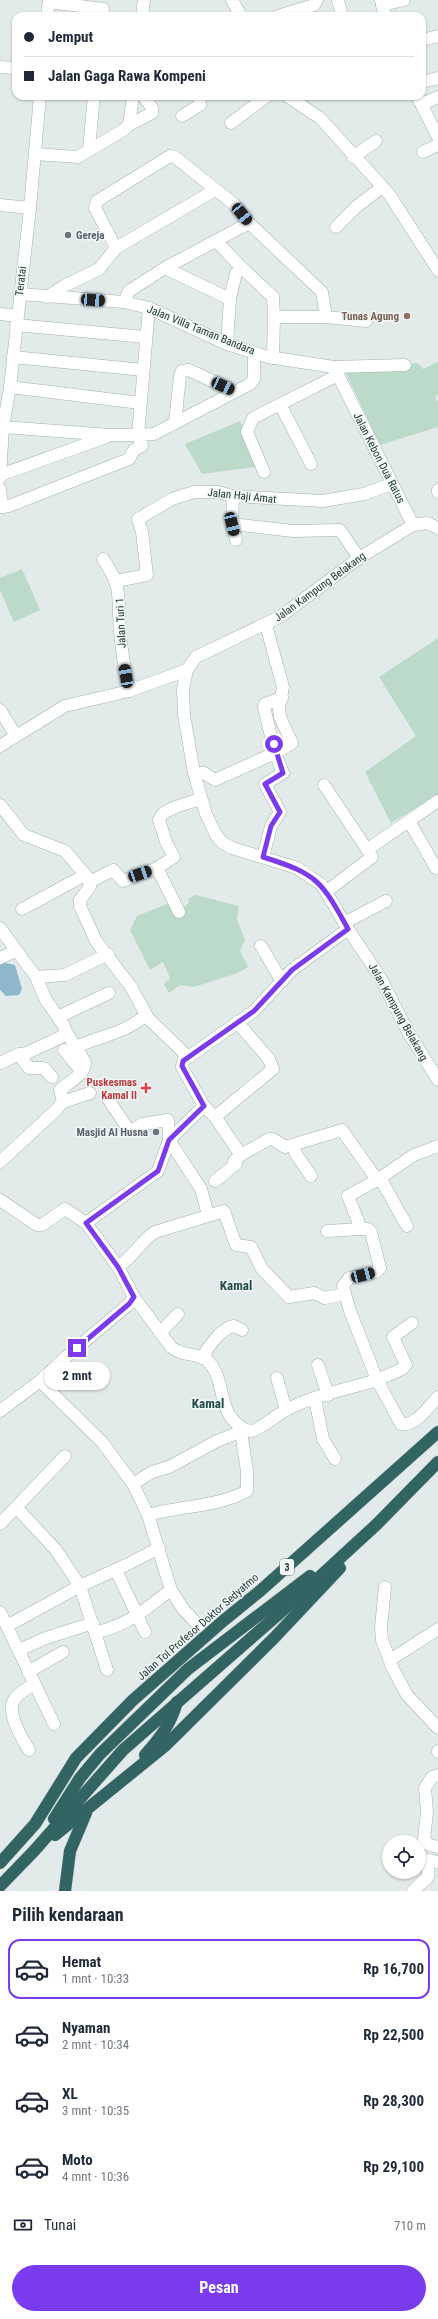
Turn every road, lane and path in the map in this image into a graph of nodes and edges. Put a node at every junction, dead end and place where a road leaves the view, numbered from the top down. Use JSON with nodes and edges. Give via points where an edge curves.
{"nodes":[{"id":1,"x":144,"y":0,"type":"edge"},
{"id":2,"x":232,"y":0,"type":"edge"},
{"id":3,"x":317,"y":0,"type":"edge"},
{"id":4,"x":338,"y":0,"type":"edge"},
{"id":5,"x":404,"y":0,"type":"edge"},
{"id":6,"x":49,"y":1,"type":"edge"},
{"id":7,"x":382,"y":7,"type":"edge"},
{"id":8,"x":104,"y":8,"type":"edge"},
{"id":9,"x":48,"y":12,"type":"edge"},
{"id":10,"x":142,"y":12,"type":"edge"},
{"id":11,"x":239,"y":12,"type":"edge"},
{"id":12,"x":291,"y":12,"type":"edge"},
{"id":13,"x":341,"y":12,"type":"edge"},
{"id":14,"x":438,"y":36,"type":"edge"},
{"id":15,"x":426,"y":39,"type":"edge"},
{"id":16,"x":0,"y":67,"type":"edge"},
{"id":17,"x":12,"y":68,"type":"edge"},
{"id":18,"x":438,"y":78,"type":"edge"},
{"id":19,"x":426,"y":81,"type":"edge"},
{"id":20,"x":438,"y":98,"type":"edge"},
{"id":21,"x":426,"y":99,"type":"edge"},
{"id":22,"x":40,"y":100,"type":"edge"},
{"id":23,"x":94,"y":100,"type":"edge"},
{"id":24,"x":132,"y":100,"type":"edge"},
{"id":25,"x":146,"y":100,"type":"edge"},
{"id":26,"x":199,"y":100,"type":"edge"},
{"id":27,"x":262,"y":100,"type":"edge"},
{"id":28,"x":293,"y":100,"type":"edge"},
{"id":29,"x":420,"y":100,"type":"edge"},
{"id":30,"x":182,"y":116,"type":"dead end"},
{"id":31,"x":231,"y":123,"type":"dead end"},
{"id":32,"x":129,"y":125,"type":"junction"},
{"id":33,"x":438,"y":137,"type":"edge"},
{"id":34,"x":376,"y":141,"type":"dead end"},
{"id":35,"x":438,"y":145,"type":"edge"},
{"id":36,"x":89,"y":149,"type":"junction"},
{"id":37,"x":423,"y":152,"type":"dead end"},
{"id":38,"x":35,"y":154,"type":"junction"},
{"id":39,"x":353,"y":157,"type":"junction"},
{"id":40,"x":382,"y":186,"type":"junction"},
{"id":41,"x":215,"y":190,"type":"junction"},
{"id":42,"x":0,"y":205,"type":"edge"},
{"id":43,"x":30,"y":208,"type":"junction"},
{"id":44,"x":249,"y":223,"type":"junction"},
{"id":45,"x":336,"y":227,"type":"dead end"},
{"id":46,"x":216,"y":241,"type":"junction"},
{"id":47,"x":116,"y":248,"type":"junction"},
{"id":48,"x":165,"y":268,"type":"junction"},
{"id":49,"x":242,"y":268,"type":"junction"},
{"id":50,"x":438,"y":270,"type":"edge"},
{"id":51,"x":20,"y":294,"type":"junction"},
{"id":52,"x":47,"y":297,"type":"junction"},
{"id":53,"x":230,"y":299,"type":"junction"},
{"id":54,"x":124,"y":302,"type":"junction"},
{"id":55,"x":149,"y":308,"type":"junction"},
{"id":56,"x":0,"y":314,"type":"edge"},
{"id":57,"x":274,"y":317,"type":"junction"},
{"id":58,"x":326,"y":318,"type":"junction"},
{"id":59,"x":17,"y":321,"type":"junction"},
{"id":60,"x":366,"y":321,"type":"dead end"},
{"id":61,"x":145,"y":337,"type":"junction"},
{"id":62,"x":227,"y":344,"type":"junction"},
{"id":63,"x":254,"y":353,"type":"junction"},
{"id":64,"x":13,"y":357,"type":"junction"},
{"id":65,"x":273,"y":358,"type":"junction"},
{"id":66,"x":405,"y":365,"type":"dead end"},
{"id":67,"x":143,"y":370,"type":"junction"},
{"id":68,"x":336,"y":371,"type":"junction"},
{"id":69,"x":10,"y":387,"type":"junction"},
{"id":70,"x":234,"y":391,"type":"junction"},
{"id":71,"x":140,"y":403,"type":"junction"},
{"id":72,"x":281,"y":406,"type":"junction"},
{"id":73,"x":175,"y":422,"type":"junction"},
{"id":74,"x":3,"y":427,"type":"junction"},
{"id":75,"x":110,"y":436,"type":"junction"},
{"id":76,"x":138,"y":436,"type":"junction"},
{"id":77,"x":1,"y":451,"type":"edge"},
{"id":78,"x":310,"y":464,"type":"dead end"},
{"id":79,"x":264,"y":472,"type":"dead end"},
{"id":80,"x":1,"y":473,"type":"edge"},
{"id":81,"x":392,"y":484,"type":"junction"},
{"id":82,"x":0,"y":489,"type":"edge"},
{"id":83,"x":233,"y":498,"type":"junction"},
{"id":84,"x":232,"y":524,"type":"junction"},
{"id":85,"x":413,"y":525,"type":"junction"},
{"id":86,"x":438,"y":528,"type":"edge"},
{"id":87,"x":236,"y":540,"type":"dead end"},
{"id":88,"x":359,"y":558,"type":"junction"},
{"id":89,"x":103,"y":559,"type":"dead end"},
{"id":90,"x":116,"y":581,"type":"junction"},
{"id":91,"x":266,"y":625,"type":"junction"},
{"id":92,"x":187,"y":670,"type":"junction"},
{"id":93,"x":129,"y":691,"type":"junction"},
{"id":94,"x":282,"y":698,"type":"junction"},
{"id":95,"x":0,"y":710,"type":"edge"},
{"id":96,"x":16,"y":736,"type":"junction"},
{"id":97,"x":0,"y":746,"type":"edge"},
{"id":98,"x":275,"y":753,"type":"junction"},
{"id":99,"x":194,"y":774,"type":"junction"},
{"id":100,"x":324,"y":785,"type":"dead end"},
{"id":101,"x":201,"y":799,"type":"junction"},
{"id":102,"x":438,"y":801,"type":"edge"},
{"id":103,"x":0,"y":805,"type":"edge"},
{"id":104,"x":409,"y":821,"type":"junction"},
{"id":105,"x":368,"y":849,"type":"junction"},
{"id":106,"x":263,"y":857,"type":"junction"},
{"id":107,"x":157,"y":868,"type":"junction"},
{"id":108,"x":436,"y":868,"type":"dead end"},
{"id":109,"x":87,"y":879,"type":"junction"},
{"id":110,"x":327,"y":891,"type":"junction"},
{"id":111,"x":386,"y":901,"type":"dead end"},
{"id":112,"x":22,"y":910,"type":"dead end"},
{"id":113,"x":179,"y":912,"type":"dead end"},
{"id":114,"x":346,"y":926,"type":"junction"},
{"id":115,"x":0,"y":928,"type":"edge"},
{"id":116,"x":261,"y":946,"type":"dead end"},
{"id":117,"x":15,"y":951,"type":"junction"},
{"id":118,"x":108,"y":954,"type":"junction"},
{"id":119,"x":0,"y":958,"type":"edge"},
{"id":120,"x":36,"y":977,"type":"junction"},
{"id":121,"x":281,"y":980,"type":"junction"},
{"id":122,"x":109,"y":993,"type":"dead end"},
{"id":123,"x":146,"y":1015,"type":"junction"},
{"id":124,"x":58,"y":1017,"type":"junction"},
{"id":125,"x":237,"y":1022,"type":"junction"},
{"id":126,"x":65,"y":1030,"type":"junction"},
{"id":127,"x":70,"y":1049,"type":"junction"},
{"id":128,"x":19,"y":1054,"type":"junction"},
{"id":129,"x":188,"y":1057,"type":"junction"},
{"id":130,"x":0,"y":1063,"type":"edge"},
{"id":131,"x":52,"y":1077,"type":"dead end"},
{"id":132,"x":438,"y":1080,"type":"edge"},
{"id":133,"x":90,"y":1093,"type":"dead end"},
{"id":134,"x":108,"y":1099,"type":"dead end"},
{"id":135,"x":63,"y":1102,"type":"junction"},
{"id":136,"x":204,"y":1106,"type":"junction"},
{"id":137,"x":215,"y":1118,"type":"junction"},
{"id":138,"x":169,"y":1140,"type":"junction"},
{"id":139,"x":292,"y":1145,"type":"junction"},
{"id":140,"x":438,"y":1146,"type":"edge"},
{"id":141,"x":241,"y":1155,"type":"junction"},
{"id":142,"x":0,"y":1162,"type":"edge"},
{"id":143,"x":311,"y":1176,"type":"dead end"},
{"id":144,"x":378,"y":1179,"type":"junction"},
{"id":145,"x":215,"y":1181,"type":"dead end"},
{"id":146,"x":0,"y":1200,"type":"edge"},
{"id":147,"x":208,"y":1216,"type":"junction"},
{"id":148,"x":86,"y":1223,"type":"junction"},
{"id":149,"x":407,"y":1226,"type":"dead end"},
{"id":150,"x":361,"y":1228,"type":"junction"},
{"id":151,"x":327,"y":1230,"type":"dead end"},
{"id":152,"x":118,"y":1267,"type":"junction"},
{"id":153,"x":345,"y":1294,"type":"junction"},
{"id":154,"x":134,"y":1297,"type":"junction"},
{"id":155,"x":178,"y":1314,"type":"dead end"},
{"id":156,"x":412,"y":1323,"type":"dead end"},
{"id":157,"x":242,"y":1330,"type":"dead end"},
{"id":158,"x":160,"y":1333,"type":"junction"},
{"id":159,"x":202,"y":1358,"type":"junction"},
{"id":160,"x":318,"y":1365,"type":"dead end"},
{"id":161,"x":277,"y":1378,"type":"dead end"},
{"id":162,"x":377,"y":1380,"type":"junction"},
{"id":163,"x":40,"y":1382,"type":"junction"},
{"id":164,"x":328,"y":1395,"type":"junction"},
{"id":165,"x":438,"y":1397,"type":"edge"},
{"id":166,"x":315,"y":1399,"type":"junction"},
{"id":167,"x":286,"y":1410,"type":"junction"},
{"id":168,"x":0,"y":1412,"type":"edge"},
{"id":169,"x":243,"y":1431,"type":"junction"},
{"id":170,"x":438,"y":1432,"type":"edge"},
{"id":171,"x":65,"y":1456,"type":"dead end"},
{"id":172,"x":334,"y":1459,"type":"dead end"},
{"id":173,"x":438,"y":1462,"type":"edge"},
{"id":174,"x":133,"y":1484,"type":"junction"},
{"id":175,"x":17,"y":1508,"type":"junction"},
{"id":176,"x":148,"y":1515,"type":"junction"},
{"id":177,"x":0,"y":1524,"type":"edge"},
{"id":178,"x":377,"y":1524,"type":"junction"},
{"id":179,"x":354,"y":1545,"type":"junction"},
{"id":180,"x":159,"y":1548,"type":"junction"},
{"id":181,"x":116,"y":1570,"type":"junction"},
{"id":182,"x":80,"y":1586,"type":"junction"},
{"id":183,"x":385,"y":1587,"type":"dead end"},
{"id":184,"x":171,"y":1590,"type":"junction"},
{"id":185,"x":0,"y":1612,"type":"edge"},
{"id":186,"x":138,"y":1616,"type":"junction"},
{"id":187,"x":7,"y":1626,"type":"junction"},
{"id":188,"x":199,"y":1626,"type":"dead end"},
{"id":189,"x":95,"y":1627,"type":"junction"},
{"id":190,"x":438,"y":1629,"type":"edge"},
{"id":191,"x":145,"y":1632,"type":"dead end"},
{"id":192,"x":19,"y":1650,"type":"junction"},
{"id":193,"x":63,"y":1652,"type":"dead end"},
{"id":194,"x":390,"y":1660,"type":"junction"},
{"id":195,"x":107,"y":1670,"type":"dead end"},
{"id":196,"x":28,"y":1672,"type":"junction"},
{"id":197,"x":34,"y":1684,"type":"junction"},
{"id":198,"x":177,"y":1702,"type":"junction"},
{"id":199,"x":54,"y":1724,"type":"dead end"},
{"id":200,"x":438,"y":1728,"type":"edge"},
{"id":201,"x":29,"y":1750,"type":"dead end"},
{"id":202,"x":438,"y":1775,"type":"edge"},
{"id":203,"x":112,"y":1788,"type":"junction"},
{"id":204,"x":89,"y":1808,"type":"junction"},
{"id":205,"x":438,"y":1847,"type":"edge"},
{"id":206,"x":34,"y":1852,"type":"junction"},
{"id":207,"x":438,"y":1862,"type":"edge"},
{"id":208,"x":0,"y":1863,"type":"edge"},
{"id":209,"x":0,"y":1886,"type":"edge"},
{"id":210,"x":65,"y":1891,"type":"edge"},
{"id":211,"x":412,"y":1891,"type":"edge"}],
"edges":[{"from":1,"to":10,"type":"street"},
{"from":2,"to":11,"type":"street"},
{"from":3,"to":12,"type":"street","via":[[314,5]]},
{"from":4,"to":13,"type":"street"},
{"from":5,"to":7,"type":"street"},
{"from":6,"to":8,"type":"street"},
{"from":6,"to":9,"type":"street"},
{"from":14,"to":15,"type":"street"},
{"from":16,"to":17,"type":"street"},
{"from":18,"to":19,"type":"street"},
{"from":20,"to":21,"type":"street"},
{"from":22,"to":38,"type":"street","name":"Teratai"},
{"from":23,"to":36,"type":"street"},
{"from":24,"to":32,"type":"street"},
{"from":25,"to":32,"type":"street","via":[[153,110]]},
{"from":26,"to":30,"type":"street","via":[[200,105]]},
{"from":27,"to":31,"type":"street"},
{"from":28,"to":39,"type":"street","via":[[320,118]]},
{"from":29,"to":33,"type":"street"},
{"from":32,"to":36,"type":"street"},
{"from":34,"to":39,"type":"street"},
{"from":35,"to":37,"type":"street"},
{"from":36,"to":38,"type":"street","via":[[74,158]]},
{"from":38,"to":43,"type":"street","name":"Teratai"},
{"from":39,"to":40,"type":"street"},
{"from":40,"to":45,"type":"street"},
{"from":40,"to":50,"type":"street"},
{"from":41,"to":44,"type":"street","via":[[235,205]]},
{"from":41,"to":47,"type":"street"},
{"from":41,"to":47,"type":"street","via":[[175,157],[170,156],[95,204]]},
{"from":42,"to":43,"type":"street"},
{"from":43,"to":51,"type":"street","name":"Teratai"},
{"from":44,"to":46,"type":"street"},
{"from":44,"to":58,"type":"street","via":[[322,292]]},
{"from":46,"to":48,"type":"street"},
{"from":46,"to":49,"type":"street"},
{"from":47,"to":52,"type":"street","via":[[99,269]]},
{"from":48,"to":53,"type":"street"},
{"from":48,"to":54,"type":"street","via":[[129,291]]},
{"from":49,"to":53,"type":"street","via":[[236,273]]},
{"from":49,"to":57,"type":"street","via":[[273,297]]},
{"from":51,"to":52,"type":"street","name":"Jalan Villa Taman Bandara"},
{"from":51,"to":59,"type":"street","name":"Teratai"},
{"from":52,"to":54,"type":"street","name":"Jalan Villa Taman Bandara"},
{"from":53,"to":62,"type":"street"},
{"from":54,"to":55,"type":"street","name":"Jalan Villa Taman Bandara"},
{"from":55,"to":61,"type":"street"},
{"from":55,"to":62,"type":"street","name":"Jalan Villa Taman Bandara"},
{"from":56,"to":59,"type":"street"},
{"from":57,"to":58,"type":"street"},
{"from":57,"to":65,"type":"street"},
{"from":58,"to":60,"type":"street"},
{"from":59,"to":61,"type":"street"},
{"from":59,"to":64,"type":"street","name":"Teratai"},
{"from":61,"to":67,"type":"street"},
{"from":62,"to":63,"type":"street","name":"Jalan Villa Taman Bandara"},
{"from":63,"to":65,"type":"street","name":"Jalan Villa Taman Bandara"},
{"from":63,"to":70,"type":"street","via":[[253,381]]},
{"from":64,"to":67,"type":"street"},
{"from":64,"to":69,"type":"street","name":"Teratai"},
{"from":65,"to":68,"type":"street","name":"Jalan Villa Taman Bandara"},
{"from":66,"to":68,"type":"street","name":"Jalan Villa Taman Bandara"},
{"from":67,"to":71,"type":"street"},
{"from":68,"to":72,"type":"street"},
{"from":68,"to":81,"type":"street","name":"Jalan Kebon Dua Ratus"},
{"from":69,"to":71,"type":"street"},
{"from":69,"to":74,"type":"street","name":"Teratai"},
{"from":70,"to":73,"type":"street"},
{"from":70,"to":73,"type":"street","via":[[189,370],[182,371]]},
{"from":71,"to":76,"type":"street"},
{"from":72,"to":78,"type":"street"},
{"from":72,"to":79,"type":"street","via":[[254,418],[247,432]]},
{"from":73,"to":76,"type":"street","via":[[149,436]]},
{"from":74,"to":75,"type":"street"},
{"from":74,"to":77,"type":"street","name":"Teratai"},
{"from":75,"to":76,"type":"street"},
{"from":75,"to":80,"type":"street"},
{"from":76,"to":82,"type":"street","via":[[142,446],[134,450],[129,459],[8,506],[2,504]]},
{"from":77,"to":80,"type":"street","name":"Teratai"},
{"from":81,"to":83,"type":"street","name":"Jalan Haji Amat","via":[[364,494],[323,501]]},
{"from":81,"to":85,"type":"street","name":"Jalan Kebon Dua Ratus"},
{"from":83,"to":84,"type":"street"},
{"from":83,"to":90,"type":"street","name":"Jalan Haji Amat","via":[[218,492],[194,492],[172,499],[139,517],[147,575]]},
{"from":84,"to":87,"type":"street"},
{"from":84,"to":88,"type":"street","via":[[293,531],[340,530]]},
{"from":85,"to":86,"type":"street","via":[[427,523]]},
{"from":85,"to":88,"type":"street","name":"Jalan Kampung Belakang"},
{"from":88,"to":91,"type":"street","name":"Jalan Kampung Belakang","via":[[305,600]]},
{"from":89,"to":90,"type":"street","name":"Jalan Turi 1"},
{"from":90,"to":93,"type":"street","name":"Jalan Turi 1","via":[[120,595],[122,647]]},
{"from":91,"to":92,"type":"street","name":"Jalan Kampung Belakang","via":[[200,655]]},
{"from":91,"to":94,"type":"street","via":[[283,687]]},
{"from":92,"to":93,"type":"street","name":"Jalan Kampung Belakang"},
{"from":92,"to":99,"type":"street","name":"Jalan Kampung Belakang","via":[[182,704]]},
{"from":93,"to":96,"type":"street","name":"Jalan Kampung Belakang","via":[[65,706]]},
{"from":94,"to":98,"type":"street","via":[[280,717],[292,743]]},
{"from":94,"to":98,"type":"street","via":[[265,704],[264,707]]},
{"from":95,"to":96,"type":"street"},
{"from":96,"to":97,"type":"street","name":"Jalan Kampung Belakang"},
{"from":98,"to":99,"type":"street","via":[[215,780],[204,773]]},
{"from":98,"to":106,"type":"street","via":[[283,774],[265,784],[280,812],[271,826]]},
{"from":99,"to":101,"type":"street","name":"Jalan Kampung Belakang"},
{"from":100,"to":105,"type":"street"},
{"from":101,"to":106,"type":"street","name":"Jalan Kampung Belakang","via":[[209,822],[222,842],[232,848]]},
{"from":101,"to":107,"type":"street","via":[[169,810],[159,817],[166,842],[174,856]]},
{"from":102,"to":104,"type":"street"},
{"from":103,"to":109,"type":"street","via":[[24,835],[60,848],[72,858]]},
{"from":104,"to":105,"type":"street"},
{"from":104,"to":108,"type":"street"},
{"from":105,"to":110,"type":"street","via":[[372,856],[371,860]]},
{"from":106,"to":110,"type":"street","name":"Jalan Kampung Belakang","via":[[297,868]]},
{"from":107,"to":109,"type":"street","via":[[123,881],[113,870]]},
{"from":107,"to":113,"type":"street"},
{"from":109,"to":112,"type":"street"},
{"from":109,"to":118,"type":"street","via":[[90,890],[80,900],[81,911],[96,941]]},
{"from":110,"to":114,"type":"street","name":"Jalan Kampung Belakang"},
{"from":111,"to":114,"type":"street"},
{"from":114,"to":121,"type":"street"},
{"from":114,"to":132,"type":"street","name":"Jalan Kampung Belakang","via":[[380,977],[408,1032]]},
{"from":115,"to":117,"type":"street"},
{"from":116,"to":121,"type":"street"},
{"from":117,"to":119,"type":"street"},
{"from":117,"to":120,"type":"street"},
{"from":118,"to":120,"type":"street","via":[[65,975]]},
{"from":118,"to":123,"type":"street"},
{"from":120,"to":124,"type":"street","via":[[46,1000]]},
{"from":121,"to":125,"type":"street","via":[[263,1003]]},
{"from":122,"to":124,"type":"street"},
{"from":123,"to":127,"type":"street","via":[[127,1029]]},
{"from":123,"to":129,"type":"street"},
{"from":124,"to":126,"type":"street"},
{"from":125,"to":129,"type":"street"},
{"from":125,"to":137,"type":"street","via":[[270,1058],[273,1069]]},
{"from":126,"to":127,"type":"street"},
{"from":126,"to":128,"type":"street","via":[[61,1037]]},
{"from":127,"to":135,"type":"street","via":[[82,1072],[60,1090]]},
{"from":128,"to":130,"type":"street"},
{"from":128,"to":131,"type":"street","via":[[29,1068],[44,1068]]},
{"from":129,"to":136,"type":"street","via":[[182,1066]]},
{"from":133,"to":135,"type":"street"},
{"from":134,"to":138,"type":"street","via":[[129,1130],[142,1124],[168,1120]]},
{"from":135,"to":142,"type":"street"},
{"from":136,"to":137,"type":"street"},
{"from":136,"to":138,"type":"street"},
{"from":137,"to":141,"type":"street"},
{"from":138,"to":147,"type":"street","via":[[201,1190]]},
{"from":138,"to":148,"type":"street","via":[[158,1171]]},
{"from":139,"to":141,"type":"street","via":[[283,1148],[273,1139],[269,1139]]},
{"from":139,"to":143,"type":"street"},
{"from":139,"to":144,"type":"street","via":[[342,1130]]},
{"from":140,"to":144,"type":"street","via":[[414,1155]]},
{"from":141,"to":145,"type":"street","via":[[234,1161],[236,1164]]},
{"from":144,"to":149,"type":"street"},
{"from":144,"to":150,"type":"street","via":[[348,1196]]},
{"from":146,"to":148,"type":"street","via":[[36,1225],[42,1225],[65,1209]]},
{"from":147,"to":152,"type":"street","via":[[155,1232],[131,1258]]},
{"from":147,"to":153,"type":"street","via":[[224,1211],[236,1245],[251,1247],[262,1269],[289,1297],[314,1294],[325,1298]]},
{"from":148,"to":152,"type":"street"},
{"from":150,"to":151,"type":"street"},
{"from":150,"to":153,"type":"street","via":[[372,1232],[380,1268],[376,1272],[346,1279],[343,1286]]},
{"from":152,"to":154,"type":"street"},
{"from":153,"to":162,"type":"street"},
{"from":154,"to":158,"type":"street"},
{"from":154,"to":163,"type":"street"},
{"from":155,"to":158,"type":"street"},
{"from":156,"to":162,"type":"street","via":[[393,1338],[406,1365]]},
{"from":157,"to":159,"type":"street","via":[[234,1326],[229,1328],[213,1342]]},
{"from":158,"to":159,"type":"street","via":[[179,1353]]},
{"from":159,"to":169,"type":"street","via":[[216,1372],[230,1415]]},
{"from":160,"to":164,"type":"street"},
{"from":161,"to":167,"type":"street"},
{"from":162,"to":164,"type":"street"},
{"from":162,"to":165,"type":"street","via":[[401,1424],[406,1426]]},
{"from":163,"to":168,"type":"street"},
{"from":163,"to":174,"type":"street","via":[[102,1442]]},
{"from":164,"to":166,"type":"street"},
{"from":166,"to":167,"type":"street"},
{"from":166,"to":172,"type":"street","via":[[323,1439]]},
{"from":167,"to":169,"type":"street","via":[[272,1417],[258,1429]]},
{"from":169,"to":174,"type":"street","via":[[217,1441],[169,1467],[152,1472]]},
{"from":169,"to":176,"type":"street","via":[[247,1491],[228,1499]]},
{"from":170,"to":208,"type":"highway","name":"Jalan Tol Profesor Doktor Sedyatmo","number":"3","via":[[272,1581],[133,1700],[76,1758],[35,1824]]},
{"from":171,"to":175,"type":"street"},
{"from":173,"to":178,"type":"highway"},
{"from":174,"to":176,"type":"street"},
{"from":175,"to":177,"type":"street"},
{"from":175,"to":182,"type":"street","via":[[56,1550]]},
{"from":176,"to":180,"type":"street"},
{"from":178,"to":179,"type":"highway"},
{"from":178,"to":203,"type":"highway","via":[[350,1557],[274,1638],[166,1745]]},
{"from":179,"to":198,"type":"highway"},
{"from":179,"to":206,"type":"highway","via":[[188,1669],[110,1744],[80,1778]]},
{"from":180,"to":181,"type":"street"},
{"from":180,"to":184,"type":"street"},
{"from":181,"to":182,"type":"street"},
{"from":181,"to":186,"type":"street"},
{"from":182,"to":187,"type":"street"},
{"from":182,"to":189,"type":"street"},
{"from":183,"to":194,"type":"street","via":[[380,1627]]},
{"from":184,"to":186,"type":"street"},
{"from":184,"to":188,"type":"street","via":[[183,1609]]},
{"from":185,"to":187,"type":"street"},
{"from":186,"to":189,"type":"street","via":[[113,1627]]},
{"from":186,"to":191,"type":"street"},
{"from":187,"to":192,"type":"street"},
{"from":189,"to":192,"type":"street","via":[[46,1638]]},
{"from":189,"to":195,"type":"street"},
{"from":190,"to":194,"type":"street"},
{"from":192,"to":196,"type":"street"},
{"from":193,"to":196,"type":"street"},
{"from":194,"to":200,"type":"street","via":[[408,1695]]},
{"from":196,"to":197,"type":"street"},
{"from":197,"to":199,"type":"street"},
{"from":197,"to":201,"type":"street","via":[[12,1703],[13,1716]]},
{"from":198,"to":203,"type":"highway","via":[[173,1718],[164,1732]]},
{"from":198,"to":206,"type":"highway","via":[[123,1750]]},
{"from":202,"to":205,"type":"street","via":[[432,1777],[425,1788],[427,1812],[424,1839]]},
{"from":203,"to":204,"type":"highway"},
{"from":204,"to":206,"type":"highway"},
{"from":204,"to":210,"type":"highway","via":[[71,1847]]},
{"from":206,"to":209,"type":"highway"},
{"from":207,"to":211,"type":"street","via":[[428,1860],[428,1877]]}]}
